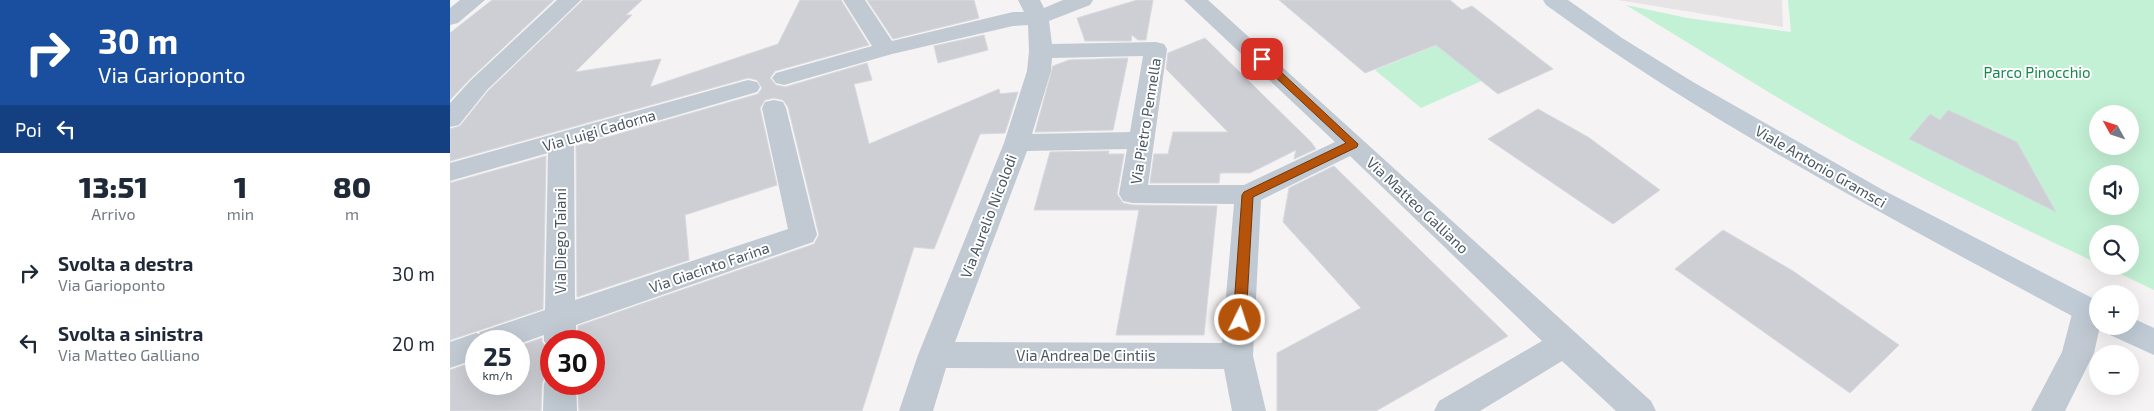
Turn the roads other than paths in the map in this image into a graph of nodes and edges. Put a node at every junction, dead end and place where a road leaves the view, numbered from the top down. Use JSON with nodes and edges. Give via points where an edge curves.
{"nodes":[{"id":1,"x":474,"y":0,"type":"edge"},
{"id":2,"x":570,"y":0,"type":"edge"},
{"id":3,"x":854,"y":0,"type":"edge"},
{"id":4,"x":1082,"y":0,"type":"edge"},
{"id":5,"x":1196,"y":0,"type":"edge"},
{"id":6,"x":1554,"y":0,"type":"edge"},
{"id":7,"x":1034,"y":9,"type":"edge"},
{"id":8,"x":450,"y":18,"type":"edge"},
{"id":9,"x":886,"y":49,"type":"junction"},
{"id":10,"x":1041,"y":51,"type":"junction"},
{"id":11,"x":784,"y":78,"type":"dead end"},
{"id":12,"x":748,"y":87,"type":"dead end"},
{"id":13,"x":774,"y":108,"type":"dead end"},
{"id":14,"x":450,"y":120,"type":"edge"},
{"id":15,"x":1142,"y":140,"type":"junction"},
{"id":16,"x":561,"y":141,"type":"junction"},
{"id":17,"x":1017,"y":143,"type":"junction"},
{"id":18,"x":1353,"y":144,"type":"junction"},
{"id":19,"x":450,"y":172,"type":"edge"},
{"id":20,"x":1248,"y":195,"type":"junction"},
{"id":21,"x":2089,"y":310,"type":"edge"},
{"id":22,"x":2089,"y":323,"type":"edge"},
{"id":23,"x":560,"y":330,"type":"edge"},
{"id":24,"x":2139,"y":335,"type":"edge"},
{"id":25,"x":2154,"y":342,"type":"edge"},
{"id":26,"x":1564,"y":344,"type":"junction"},
{"id":27,"x":465,"y":350,"type":"edge"},
{"id":28,"x":450,"y":355,"type":"edge"},
{"id":29,"x":934,"y":355,"type":"junction"},
{"id":30,"x":1237,"y":356,"type":"junction"},
{"id":31,"x":560,"y":395,"type":"edge"},
{"id":32,"x":560,"y":411,"type":"edge"},
{"id":33,"x":916,"y":411,"type":"edge"},
{"id":34,"x":1248,"y":411,"type":"edge"},
{"id":35,"x":1450,"y":411,"type":"edge"},
{"id":36,"x":1639,"y":411,"type":"edge"},
{"id":37,"x":2048,"y":411,"type":"edge"}],
"edges":[{"from":1,"to":8,"type":"street"},
{"from":2,"to":14,"type":"street","via":[[479,85]]},
{"from":3,"to":9,"type":"street"},
{"from":4,"to":7,"type":"street"},
{"from":5,"to":18,"type":"street","name":"Via Matteo Galliano"},
{"from":6,"to":21,"type":"main road","name":"Viale Antonio Gramsci","via":[[1614,43],[1693,92],[1873,197]]},
{"from":7,"to":9,"type":"street","via":[[1013,20]]},
{"from":7,"to":10,"type":"street","name":"Via Aurelio Nicolodi"},
{"from":9,"to":11,"type":"street"},
{"from":10,"to":15,"type":"street","name":"Via Pietro Pennella","via":[[1156,49]]},
{"from":10,"to":17,"type":"street","name":"Via Aurelio Nicolodi","via":[[1039,71]]},
{"from":12,"to":16,"type":"street","name":"Via Luigi Cadorna"},
{"from":13,"to":23,"type":"street","name":"Via Giacinto Farina","via":[[803,235]]},
{"from":15,"to":17,"type":"street"},
{"from":15,"to":20,"type":"street","name":"Via Pietro Pennella","via":[[1133,194]]},
{"from":16,"to":19,"type":"street","name":"Via Luigi Cadorna"},
{"from":16,"to":23,"type":"street","name":"Via Diego Taiani"},
{"from":17,"to":29,"type":"street","name":"Via Aurelio Nicolodi"},
{"from":18,"to":20,"type":"street"},
{"from":18,"to":26,"type":"street","name":"Via Matteo Galliano"},
{"from":20,"to":30,"type":"street"},
{"from":22,"to":37,"type":"street","via":[[2078,353]]},
{"from":24,"to":25,"type":"main road"},
{"from":26,"to":35,"type":"street"},
{"from":26,"to":36,"type":"street","name":"Via Matteo Galliano"},
{"from":27,"to":28,"type":"street"},
{"from":29,"to":30,"type":"street","name":"Via Andrea De Cintiis"},
{"from":29,"to":33,"type":"street","name":"Via Aurelio Nicolodi"},
{"from":30,"to":34,"type":"street"},
{"from":31,"to":32,"type":"street"}]}
